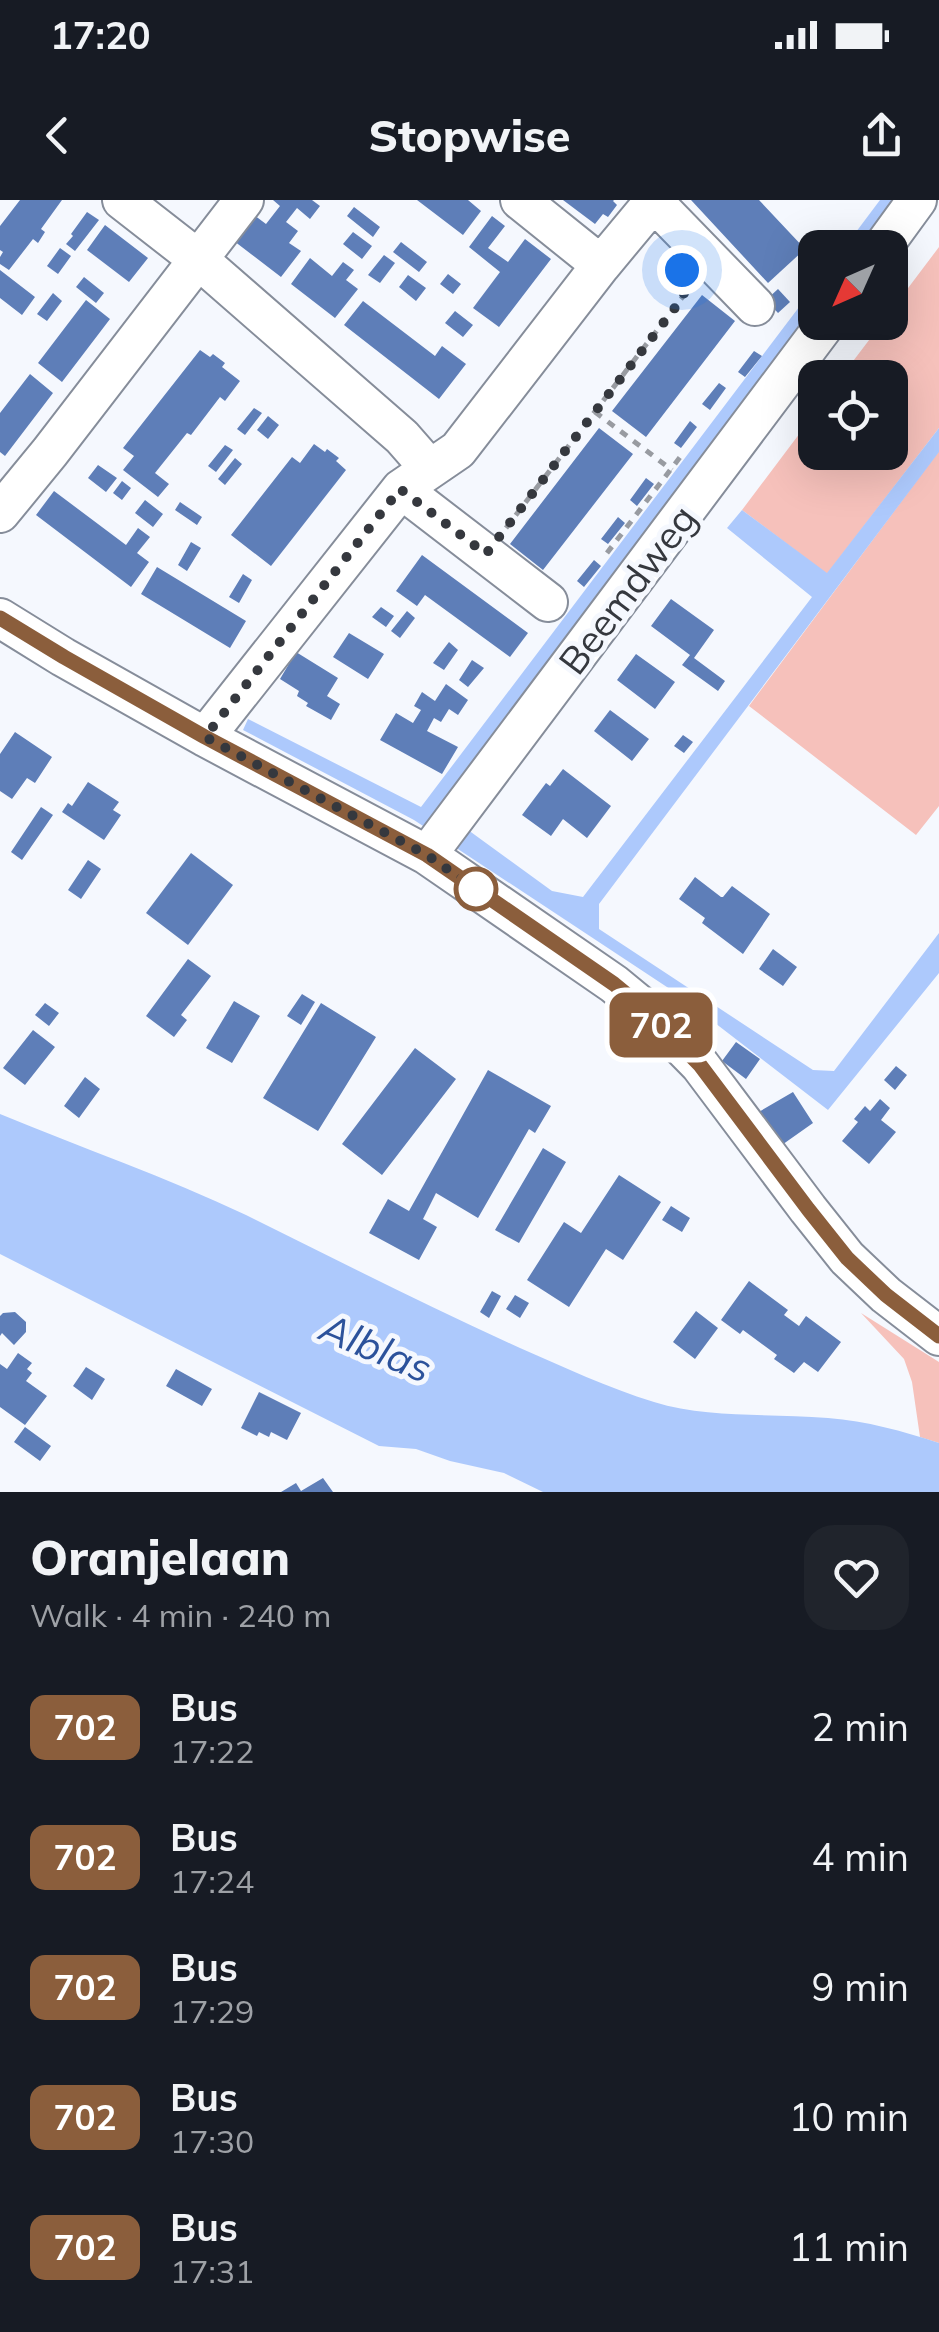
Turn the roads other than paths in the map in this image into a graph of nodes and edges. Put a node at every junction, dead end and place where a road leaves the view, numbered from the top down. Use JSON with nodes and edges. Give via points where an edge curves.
{"nodes":[{"id":1,"x":122,"y":200,"type":"edge"},
{"id":2,"x":244,"y":200,"type":"edge"},
{"id":3,"x":520,"y":200,"type":"edge"},
{"id":4,"x":918,"y":200,"type":"edge"},
{"id":5,"x":654,"y":201,"type":"edge"},
{"id":6,"x":896,"y":230,"type":"edge"},
{"id":7,"x":199,"y":260,"type":"junction"},
{"id":8,"x":601,"y":265,"type":"junction"},
{"id":9,"x":755,"y":306,"type":"dead end"},
{"id":10,"x":813,"y":340,"type":"edge"},
{"id":11,"x":415,"y":479,"type":"junction"},
{"id":12,"x":0,"y":513,"type":"edge"},
{"id":13,"x":548,"y":602,"type":"dead end"},
{"id":14,"x":0,"y":618,"type":"edge"},
{"id":15,"x":205,"y":737,"type":"junction"},
{"id":16,"x":427,"y":855,"type":"junction"},
{"id":17,"x":939,"y":1336,"type":"edge"}],
"edges":[{"from":1,"to":7,"type":"street"},
{"from":2,"to":7,"type":"street"},
{"from":3,"to":8,"type":"street"},
{"from":4,"to":6,"type":"street"},
{"from":5,"to":8,"type":"street"},
{"from":5,"to":9,"type":"street"},
{"from":7,"to":11,"type":"street","via":[[402,438]]},
{"from":7,"to":12,"type":"street"},
{"from":8,"to":11,"type":"street","via":[[458,450]]},
{"from":10,"to":16,"type":"street","name":"Beemdweg"},
{"from":11,"to":13,"type":"street","via":[[486,554]]},
{"from":11,"to":15,"type":"street"},
{"from":14,"to":15,"type":"street"},
{"from":15,"to":16,"type":"street"},
{"from":16,"to":17,"type":"street","via":[[648,1012],[700,1065],[847,1258]]}]}
